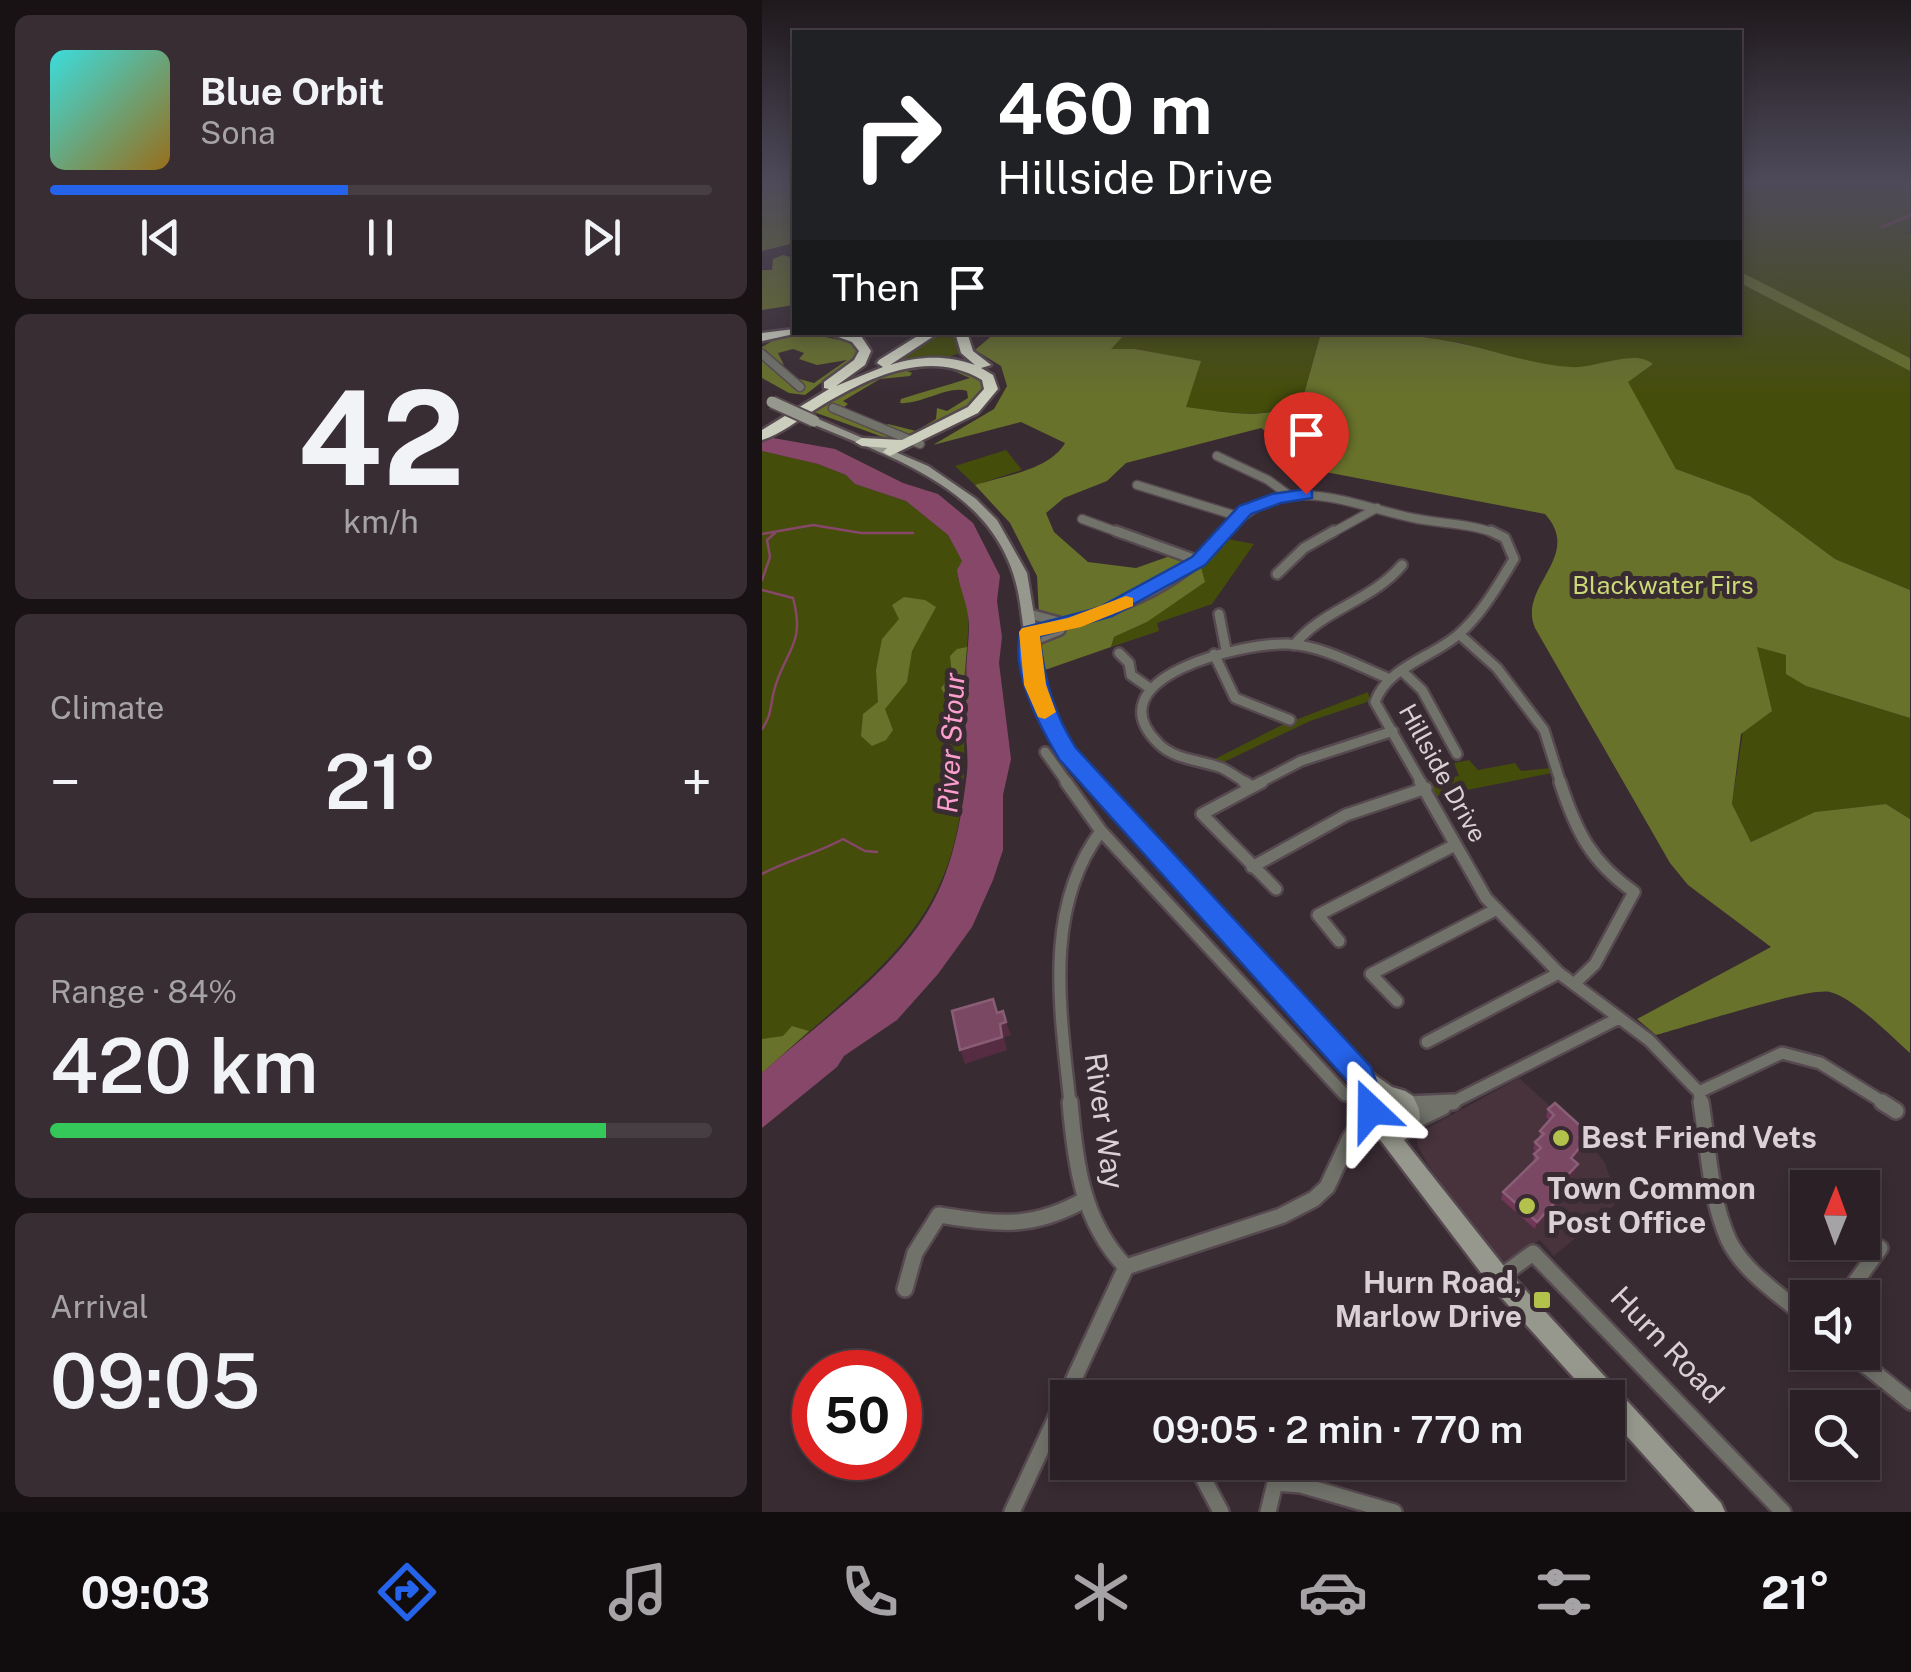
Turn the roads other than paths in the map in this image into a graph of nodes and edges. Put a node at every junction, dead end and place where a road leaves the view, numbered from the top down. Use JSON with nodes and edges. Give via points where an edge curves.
{"nodes":[{"id":1,"x":766,"y":322,"type":"edge"},
{"id":2,"x":792,"y":323,"type":"edge"},
{"id":3,"x":792,"y":333,"type":"edge"},
{"id":4,"x":842,"y":335,"type":"edge"},
{"id":5,"x":917,"y":335,"type":"edge"},
{"id":6,"x":929,"y":335,"type":"edge"},
{"id":7,"x":962,"y":335,"type":"edge"},
{"id":8,"x":762,"y":338,"type":"edge"},
{"id":9,"x":762,"y":354,"type":"edge"},
{"id":10,"x":800,"y":386,"type":"dead end"},
{"id":11,"x":767,"y":399,"type":"edge"},
{"id":12,"x":826,"y":399,"type":"junction"},
{"id":13,"x":768,"y":428,"type":"edge"},
{"id":14,"x":862,"y":442,"type":"joint"},
{"id":15,"x":906,"y":448,"type":"junction"},
{"id":16,"x":1217,"y":456,"type":"dead end"},
{"id":17,"x":1136,"y":485,"type":"dead end"},
{"id":18,"x":1290,"y":496,"type":"junction"},
{"id":19,"x":1377,"y":508,"type":"junction"},
{"id":20,"x":1237,"y":516,"type":"junction"},
{"id":21,"x":1082,"y":520,"type":"dead end"},
{"id":22,"x":1199,"y":561,"type":"junction"},
{"id":23,"x":1402,"y":565,"type":"dead end"},
{"id":24,"x":1277,"y":574,"type":"dead end"},
{"id":25,"x":1026,"y":613,"type":"junction"},
{"id":26,"x":1219,"y":614,"type":"dead end"},
{"id":27,"x":1074,"y":622,"type":"junction"},
{"id":28,"x":1459,"y":634,"type":"junction"},
{"id":29,"x":1030,"y":637,"type":"junction"},
{"id":30,"x":1294,"y":644,"type":"junction"},
{"id":31,"x":1226,"y":650,"type":"junction"},
{"id":32,"x":1119,"y":653,"type":"dead end"},
{"id":33,"x":1214,"y":654,"type":"junction"},
{"id":34,"x":1402,"y":671,"type":"junction"},
{"id":35,"x":1390,"y":680,"type":"junction"},
{"id":36,"x":1151,"y":689,"type":"junction"},
{"id":37,"x":1290,"y":720,"type":"dead end"},
{"id":38,"x":1393,"y":731,"type":"junction"},
{"id":39,"x":1045,"y":752,"type":"dead end"},
{"id":40,"x":1457,"y":754,"type":"dead end"},
{"id":41,"x":1250,"y":786,"type":"junction"},
{"id":42,"x":1426,"y":788,"type":"junction"},
{"id":43,"x":1101,"y":830,"type":"junction"},
{"id":44,"x":1454,"y":846,"type":"junction"},
{"id":45,"x":1252,"y":867,"type":"junction"},
{"id":46,"x":1276,"y":889,"type":"dead end"},
{"id":47,"x":1497,"y":909,"type":"junction"},
{"id":48,"x":1339,"y":941,"type":"dead end"},
{"id":49,"x":1559,"y":974,"type":"junction"},
{"id":50,"x":1574,"y":984,"type":"junction"},
{"id":51,"x":1397,"y":1001,"type":"dead end"},
{"id":52,"x":1619,"y":1018,"type":"junction"},
{"id":53,"x":1426,"y":1042,"type":"dead end"},
{"id":54,"x":1700,"y":1092,"type":"junction"},
{"id":55,"x":1345,"y":1095,"type":"dead end"},
{"id":56,"x":1896,"y":1112,"type":"dead end"},
{"id":57,"x":1390,"y":1116,"type":"junction"},
{"id":58,"x":1086,"y":1199,"type":"junction"},
{"id":59,"x":1126,"y":1266,"type":"junction"},
{"id":60,"x":1500,"y":1278,"type":"junction"},
{"id":61,"x":905,"y":1289,"type":"dead end"},
{"id":62,"x":1790,"y":1303,"type":"edge"},
{"id":63,"x":1871,"y":1370,"type":"edge"},
{"id":64,"x":1910,"y":1402,"type":"edge"},
{"id":65,"x":1204,"y":1480,"type":"edge"},
{"id":66,"x":1012,"y":1512,"type":"edge"},
{"id":67,"x":1220,"y":1512,"type":"edge"},
{"id":68,"x":1268,"y":1512,"type":"edge"},
{"id":69,"x":1394,"y":1512,"type":"edge"},
{"id":70,"x":1712,"y":1512,"type":"edge"},
{"id":71,"x":1783,"y":1512,"type":"edge"}],
"edges":[{"from":1,"to":2,"type":"highway"},
{"from":3,"to":8,"type":"highway"},
{"from":4,"to":12,"type":"highway","via":[[857,339],[865,355]]},
{"from":5,"to":12,"type":"highway"},
{"from":6,"to":12,"type":"highway"},
{"from":7,"to":15,"type":"highway","via":[[967,352],[998,376],[999,394],[978,414]]},
{"from":9,"to":10,"type":"street"},
{"from":11,"to":14,"type":"main road","bridge":true},
{"from":12,"to":13,"type":"highway"},
{"from":12,"to":15,"type":"street"},
{"from":12,"to":15,"type":"highway","via":[[886,369],[920,362],[960,364],[988,378],[991,389],[979,405]]},
{"from":14,"to":15,"type":"highway"},
{"from":15,"to":25,"type":"main road","via":[[990,520],[1022,573]]},
{"from":16,"to":18,"type":"street"},
{"from":17,"to":20,"type":"street"},
{"from":18,"to":19,"type":"street","name":"Hillside Drive","via":[[1339,497]]},
{"from":18,"to":20,"type":"street","name":"Hillside Drive"},
{"from":19,"to":24,"type":"street","via":[[1304,548]]},
{"from":19,"to":28,"type":"street","name":"Hillside Drive","via":[[1483,528],[1510,544],[1509,568]]},
{"from":20,"to":22,"type":"street","name":"Hillside Drive"},
{"from":21,"to":22,"type":"street"},
{"from":22,"to":27,"type":"street","name":"Hillside Drive"},
{"from":23,"to":30,"type":"street","via":[[1378,593],[1310,625]]},
{"from":25,"to":27,"type":"street"},
{"from":25,"to":29,"type":"main road"},
{"from":26,"to":31,"type":"street"},
{"from":27,"to":29,"type":"street","name":"Hillside Drive"},
{"from":28,"to":34,"type":"street","name":"Hillside Drive"},
{"from":28,"to":50,"type":"street","via":[[1480,648],[1544,730],[1573,822],[1604,871],[1634,892],[1595,964]]},
{"from":29,"to":57,"type":"main road","via":[[1035,685],[1068,753]]},
{"from":30,"to":31,"type":"street"},
{"from":30,"to":35,"type":"street"},
{"from":31,"to":33,"type":"street"},
{"from":32,"to":36,"type":"street","via":[[1131,676]]},
{"from":33,"to":36,"type":"street","via":[[1178,668]]},
{"from":33,"to":37,"type":"street","via":[[1235,698]]},
{"from":34,"to":35,"type":"street","name":"Hillside Drive"},
{"from":34,"to":40,"type":"street","via":[[1422,690]]},
{"from":35,"to":38,"type":"street","name":"Hillside Drive","via":[[1374,699]]},
{"from":36,"to":41,"type":"street","via":[[1144,718],[1157,742]]},
{"from":38,"to":41,"type":"street","via":[[1301,761]]},
{"from":38,"to":42,"type":"street","name":"Hillside Drive"},
{"from":39,"to":43,"type":"street"},
{"from":41,"to":45,"type":"street","via":[[1202,814]]},
{"from":42,"to":44,"type":"street","name":"Hillside Drive"},
{"from":42,"to":45,"type":"street","via":[[1346,814]]},
{"from":43,"to":55,"type":"street"},
{"from":43,"to":58,"type":"street","name":"River Way","via":[[1070,886],[1058,963]]},
{"from":44,"to":47,"type":"street","name":"Hillside Drive"},
{"from":44,"to":48,"type":"street","via":[[1318,915]]},
{"from":45,"to":46,"type":"street"},
{"from":47,"to":49,"type":"street","name":"Hillside Drive"},
{"from":47,"to":51,"type":"street","via":[[1372,974]]},
{"from":49,"to":50,"type":"street","name":"Hillside Drive"},
{"from":49,"to":53,"type":"street"},
{"from":50,"to":52,"type":"street","name":"Hillside Drive"},
{"from":52,"to":54,"type":"street","name":"Hillside Drive"},
{"from":52,"to":57,"type":"street","via":[[1452,1102]]},
{"from":54,"to":56,"type":"street","via":[[1782,1053],[1820,1063]]},
{"from":54,"to":62,"type":"street","via":[[1729,1240],[1749,1268]]},
{"from":57,"to":59,"type":"street","via":[[1343,1157],[1328,1187],[1297,1210]]},
{"from":57,"to":60,"type":"main road","via":[[1410,1158]]},
{"from":58,"to":59,"type":"street","name":"River Way","via":[[1102,1238]]},
{"from":58,"to":61,"type":"street","via":[[1054,1220],[1008,1225],[938,1215],[915,1253]]},
{"from":59,"to":66,"type":"street"},
{"from":60,"to":70,"type":"main road"},
{"from":60,"to":71,"type":"street","name":"Hurn Road","via":[[1532,1252]]},
{"from":63,"to":64,"type":"street"},
{"from":65,"to":67,"type":"street"},
{"from":68,"to":69,"type":"street","via":[[1275,1482]]}]}
